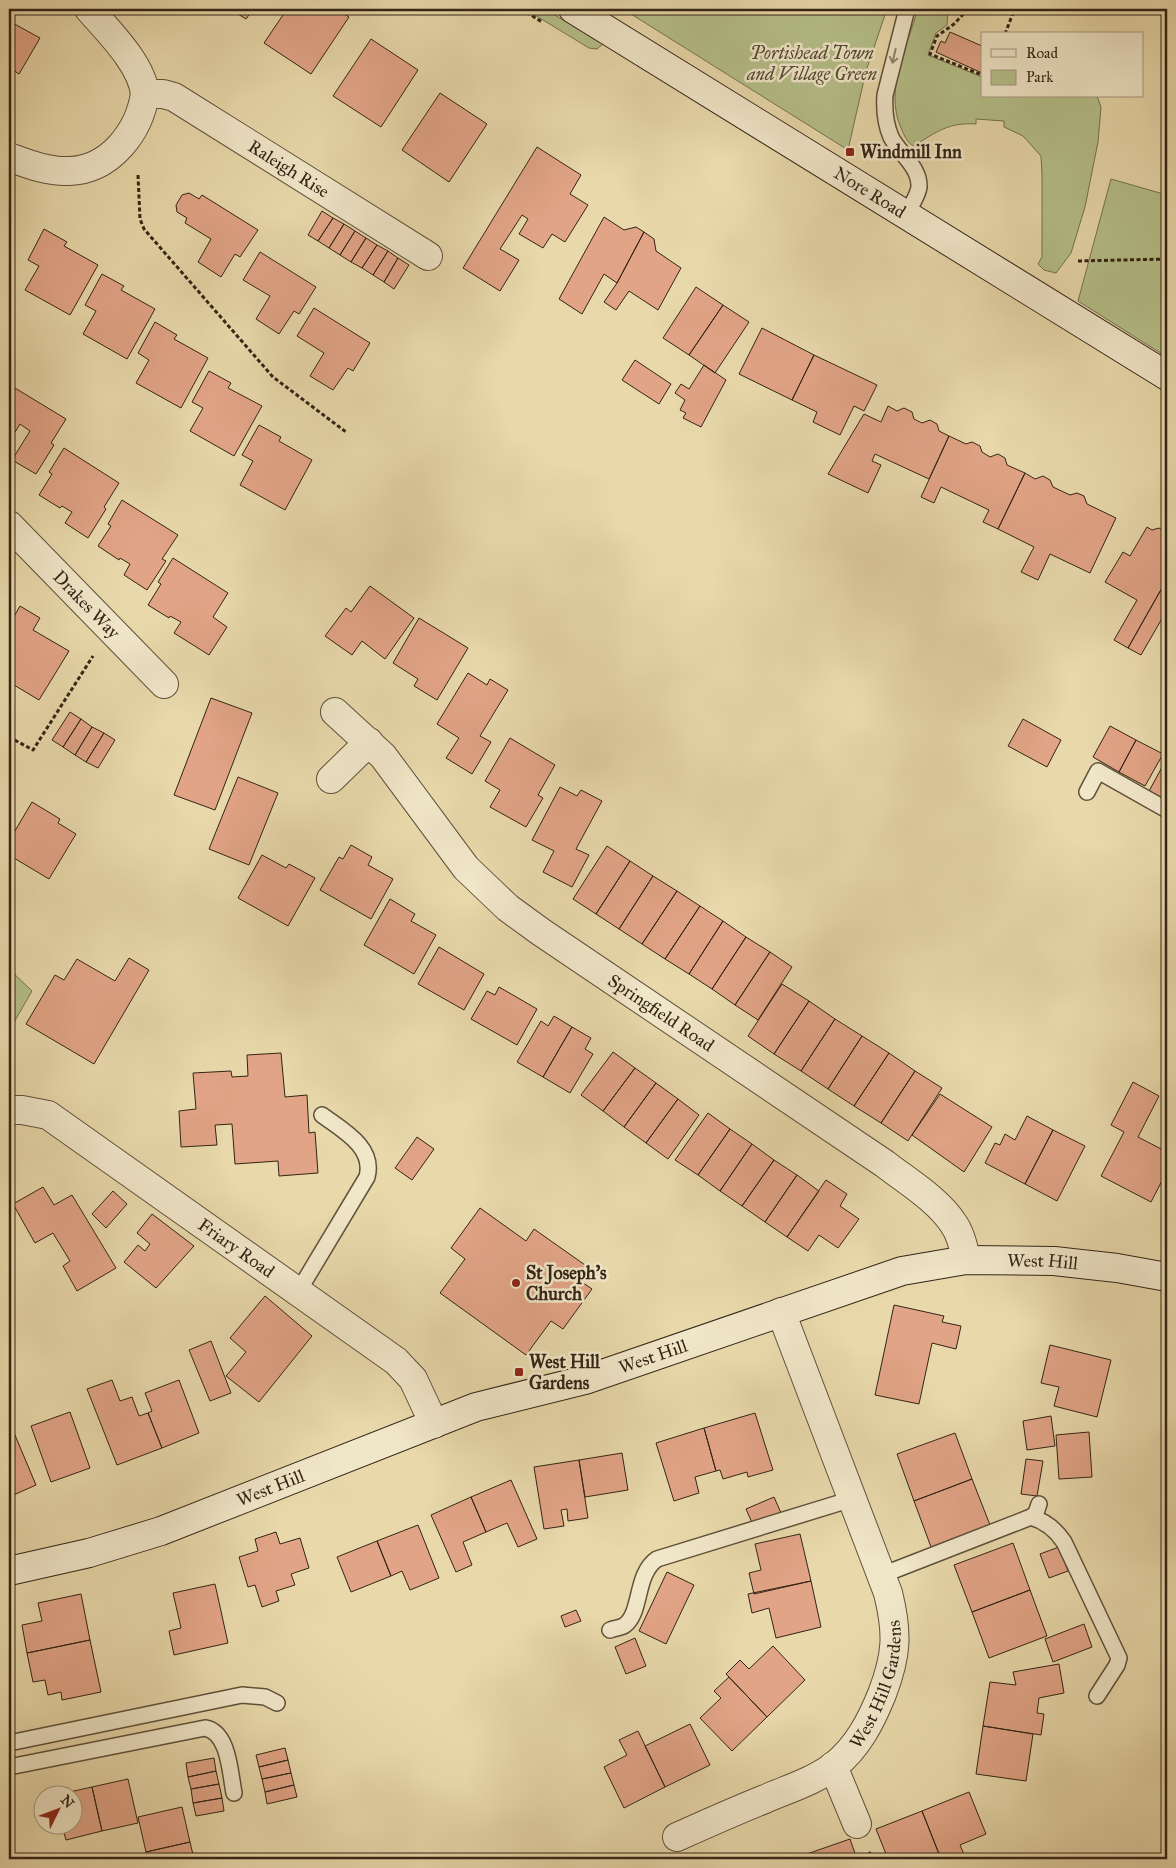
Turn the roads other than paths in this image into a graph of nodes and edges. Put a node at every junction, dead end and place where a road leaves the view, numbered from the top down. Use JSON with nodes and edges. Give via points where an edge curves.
{"nodes":[{"id":1,"x":89,"y":9,"type":"edge"},
{"id":2,"x":573,"y":9,"type":"edge"},
{"id":3,"x":907,"y":9,"type":"edge"},
{"id":4,"x":145,"y":94,"type":"junction"},
{"id":5,"x":9,"y":157,"type":"edge"},
{"id":6,"x":906,"y":215,"type":"junction"},
{"id":7,"x":428,"y":256,"type":"dead end"},
{"id":8,"x":1167,"y":376,"type":"edge"},
{"id":9,"x":9,"y":525,"type":"edge"},
{"id":10,"x":164,"y":684,"type":"dead end"},
{"id":11,"x":335,"y":712,"type":"dead end"},
{"id":12,"x":370,"y":742,"type":"junction"},
{"id":13,"x":331,"y":779,"type":"dead end"},
{"id":14,"x":1086,"y":792,"type":"dead end"},
{"id":15,"x":1167,"y":810,"type":"edge"},
{"id":16,"x":9,"y":1110,"type":"edge"},
{"id":17,"x":322,"y":1114,"type":"dead end"},
{"id":18,"x":966,"y":1260,"type":"junction"},
{"id":19,"x":1167,"y":1277,"type":"edge"},
{"id":20,"x":298,"y":1292,"type":"junction"},
{"id":21,"x":781,"y":1312,"type":"junction"},
{"id":22,"x":434,"y":1424,"type":"junction"},
{"id":23,"x":852,"y":1499,"type":"junction"},
{"id":24,"x":1039,"y":1504,"type":"dead end"},
{"id":25,"x":1031,"y":1517,"type":"junction"},
{"id":26,"x":9,"y":1571,"type":"edge"},
{"id":27,"x":882,"y":1575,"type":"junction"},
{"id":28,"x":610,"y":1630,"type":"dead end"},
{"id":29,"x":1097,"y":1696,"type":"dead end"},
{"id":30,"x":278,"y":1703,"type":"dead end"},
{"id":31,"x":9,"y":1743,"type":"edge"},
{"id":32,"x":833,"y":1766,"type":"junction"},
{"id":33,"x":9,"y":1767,"type":"edge"},
{"id":34,"x":234,"y":1793,"type":"dead end"},
{"id":35,"x":857,"y":1824,"type":"dead end"},
{"id":36,"x":677,"y":1837,"type":"dead end"}],
"edges":[{"from":1,"to":4,"type":"street","via":[[134,66]]},
{"from":2,"to":6,"type":"street","name":"Nore Road"},
{"from":3,"to":6,"type":"lane","one_way":true,"via":[[895,49],[884,109],[891,136],[917,176],[919,188]]},
{"from":4,"to":5,"type":"street","via":[[136,124],[124,143],[94,165],[67,172]]},
{"from":4,"to":7,"type":"street","name":"Raleigh Rise","via":[[174,98]]},
{"from":6,"to":8,"type":"street","name":"Nore Road"},
{"from":9,"to":10,"type":"street","name":"Drakes Way"},
{"from":11,"to":12,"type":"street","name":"Springfield Road"},
{"from":12,"to":13,"type":"street"},
{"from":12,"to":18,"type":"street","name":"Springfield Road","via":[[459,860],[508,908],[899,1175],[935,1203],[953,1223]]},
{"from":14,"to":15,"type":"lane","via":[[1098,771]]},
{"from":16,"to":20,"type":"street","name":"Friary Road","via":[[48,1115]]},
{"from":17,"to":20,"type":"lane","via":[[358,1144],[368,1160],[368,1171]]},
{"from":18,"to":19,"type":"street","name":"West Hill","via":[[1054,1261]]},
{"from":18,"to":21,"type":"street","name":"West Hill","via":[[902,1271]]},
{"from":20,"to":22,"type":"street","name":"Friary Road","via":[[408,1372]]},
{"from":21,"to":22,"type":"street","name":"West Hill","via":[[584,1380],[494,1402]]},
{"from":21,"to":23,"type":"street","name":"West Hill Gardens"},
{"from":22,"to":26,"type":"street","name":"West Hill","via":[[161,1531],[89,1553]]},
{"from":23,"to":27,"type":"street","name":"West Hill Gardens"},
{"from":23,"to":28,"type":"lane","via":[[657,1559],[645,1572],[631,1618],[623,1626]]},
{"from":24,"to":25,"type":"lane"},
{"from":25,"to":27,"type":"lane"},
{"from":25,"to":29,"type":"lane","via":[[1057,1532],[1064,1542],[1119,1658]]},
{"from":27,"to":32,"type":"street","name":"West Hill Gardens","via":[[896,1633],[891,1667],[870,1722],[855,1744]]},
{"from":30,"to":31,"type":"lane","via":[[265,1697],[242,1696]]},
{"from":32,"to":35,"type":"street","name":"West Hill Gardens"},
{"from":32,"to":36,"type":"street","name":"West Hill Gardens","via":[[809,1781]]},
{"from":33,"to":34,"type":"lane","via":[[205,1728],[215,1732],[224,1744]]}]}
